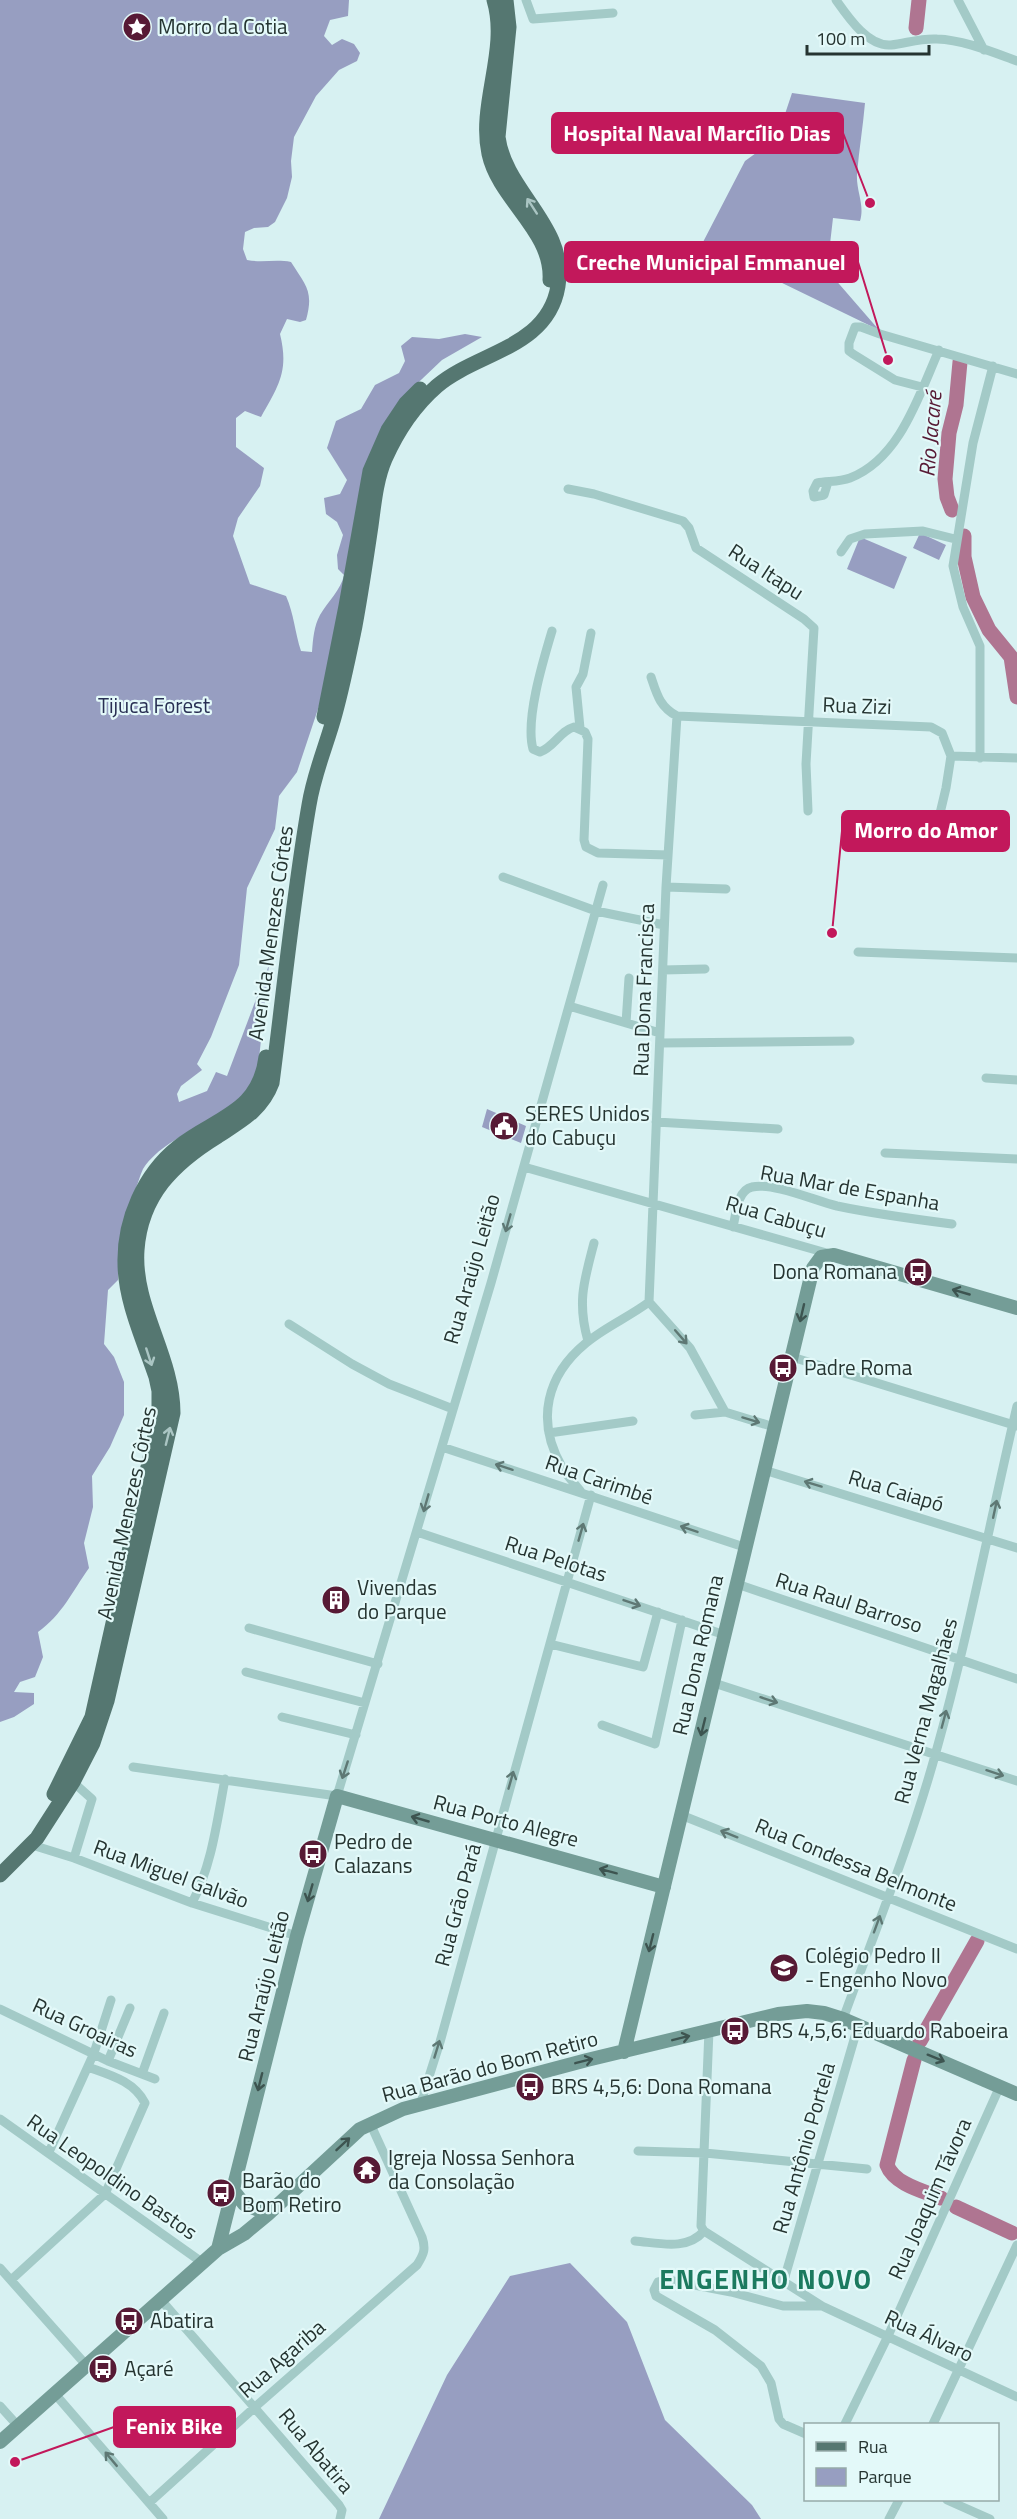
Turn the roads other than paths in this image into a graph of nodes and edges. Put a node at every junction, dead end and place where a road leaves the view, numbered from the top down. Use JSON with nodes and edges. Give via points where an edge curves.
{"nodes":[{"id":1,"x":494,"y":0,"type":"edge"},
{"id":2,"x":506,"y":0,"type":"edge"},
{"id":3,"x":526,"y":0,"type":"edge"},
{"id":4,"x":836,"y":0,"type":"edge"},
{"id":5,"x":958,"y":0,"type":"edge"},
{"id":6,"x":613,"y":13,"type":"dead end"},
{"id":7,"x":984,"y":50,"type":"junction"},
{"id":8,"x":1017,"y":61,"type":"edge"},
{"id":9,"x":939,"y":350,"type":"junction"},
{"id":10,"x":993,"y":366,"type":"junction"},
{"id":11,"x":1017,"y":374,"type":"edge"},
{"id":12,"x":922,"y":387,"type":"junction"},
{"id":13,"x":828,"y":482,"type":"dead end"},
{"id":14,"x":568,"y":489,"type":"dead end"},
{"id":15,"x":956,"y":539,"type":"junction"},
{"id":16,"x":841,"y":552,"type":"dead end"},
{"id":17,"x":552,"y":631,"type":"dead end"},
{"id":18,"x":591,"y":633,"type":"dead end"},
{"id":19,"x":651,"y":677,"type":"dead end"},
{"id":20,"x":677,"y":716,"type":"junction"},
{"id":21,"x":810,"y":723,"type":"junction"},
{"id":22,"x":580,"y":728,"type":"junction"},
{"id":23,"x":951,"y":756,"type":"junction"},
{"id":24,"x":980,"y":758,"type":"junction"},
{"id":25,"x":1017,"y":758,"type":"edge"},
{"id":26,"x":808,"y":811,"type":"dead end"},
{"id":27,"x":937,"y":826,"type":"dead end"},
{"id":28,"x":668,"y":855,"type":"junction"},
{"id":29,"x":503,"y":877,"type":"dead end"},
{"id":30,"x":603,"y":885,"type":"dead end"},
{"id":31,"x":666,"y":887,"type":"junction"},
{"id":32,"x":726,"y":889,"type":"dead end"},
{"id":33,"x":596,"y":911,"type":"junction"},
{"id":34,"x":664,"y":925,"type":"junction"},
{"id":35,"x":858,"y":952,"type":"dead end"},
{"id":36,"x":1017,"y":958,"type":"edge"},
{"id":37,"x":705,"y":969,"type":"dead end"},
{"id":38,"x":663,"y":970,"type":"junction"},
{"id":39,"x":629,"y":978,"type":"dead end"},
{"id":40,"x":569,"y":1006,"type":"junction"},
{"id":41,"x":626,"y":1023,"type":"junction"},
{"id":42,"x":660,"y":1038,"type":"junction"},
{"id":43,"x":849,"y":1041,"type":"dead end"},
{"id":44,"x":986,"y":1078,"type":"dead end"},
{"id":45,"x":1017,"y":1080,"type":"edge"},
{"id":46,"x":656,"y":1122,"type":"junction"},
{"id":47,"x":778,"y":1129,"type":"dead end"},
{"id":48,"x":885,"y":1153,"type":"dead end"},
{"id":49,"x":1017,"y":1159,"type":"edge"},
{"id":50,"x":524,"y":1167,"type":"junction"},
{"id":51,"x":654,"y":1203,"type":"junction"},
{"id":52,"x":951,"y":1224,"type":"dead end"},
{"id":53,"x":733,"y":1227,"type":"junction"},
{"id":54,"x":594,"y":1243,"type":"dead end"},
{"id":55,"x":799,"y":1245,"type":"junction"},
{"id":56,"x":834,"y":1255,"type":"junction"},
{"id":57,"x":813,"y":1268,"type":"junction"},
{"id":58,"x":649,"y":1302,"type":"junction"},
{"id":59,"x":1017,"y":1308,"type":"edge"},
{"id":60,"x":289,"y":1324,"type":"dead end"},
{"id":61,"x":588,"y":1341,"type":"junction"},
{"id":62,"x":792,"y":1357,"type":"junction"},
{"id":63,"x":1017,"y":1406,"type":"edge"},
{"id":64,"x":453,"y":1409,"type":"junction"},
{"id":65,"x":725,"y":1412,"type":"junction"},
{"id":66,"x":695,"y":1415,"type":"dead end"},
{"id":67,"x":633,"y":1421,"type":"dead end"},
{"id":68,"x":1015,"y":1425,"type":"edge"},
{"id":69,"x":774,"y":1427,"type":"junction"},
{"id":70,"x":549,"y":1433,"type":"junction"},
{"id":71,"x":442,"y":1447,"type":"junction"},
{"id":72,"x":562,"y":1467,"type":"junction"},
{"id":73,"x":764,"y":1470,"type":"junction"},
{"id":74,"x":552,"y":1483,"type":"junction"},
{"id":75,"x":586,"y":1494,"type":"junction"},
{"id":76,"x":417,"y":1533,"type":"junction"},
{"id":77,"x":989,"y":1538,"type":"junction"},
{"id":78,"x":744,"y":1547,"type":"junction"},
{"id":79,"x":1017,"y":1548,"type":"edge"},
{"id":80,"x":567,"y":1581,"type":"junction"},
{"id":81,"x":736,"y":1584,"type":"junction"},
{"id":82,"x":658,"y":1612,"type":"junction"},
{"id":83,"x":682,"y":1620,"type":"junction"},
{"id":84,"x":249,"y":1628,"type":"dead end"},
{"id":85,"x":725,"y":1635,"type":"junction"},
{"id":86,"x":550,"y":1644,"type":"junction"},
{"id":87,"x":960,"y":1659,"type":"junction"},
{"id":88,"x":378,"y":1664,"type":"junction"},
{"id":89,"x":246,"y":1672,"type":"dead end"},
{"id":90,"x":1017,"y":1680,"type":"edge"},
{"id":91,"x":714,"y":1683,"type":"junction"},
{"id":92,"x":365,"y":1703,"type":"junction"},
{"id":93,"x":282,"y":1717,"type":"dead end"},
{"id":94,"x":602,"y":1725,"type":"dead end"},
{"id":95,"x":356,"y":1735,"type":"junction"},
{"id":96,"x":936,"y":1754,"type":"junction"},
{"id":97,"x":133,"y":1767,"type":"dead end"},
{"id":98,"x":225,"y":1779,"type":"junction"},
{"id":99,"x":1017,"y":1780,"type":"edge"},
{"id":100,"x":73,"y":1782,"type":"junction"},
{"id":101,"x":337,"y":1796,"type":"junction"},
{"id":102,"x":681,"y":1815,"type":"junction"},
{"id":103,"x":495,"y":1840,"type":"junction"},
{"id":104,"x":32,"y":1845,"type":"junction"},
{"id":105,"x":74,"y":1858,"type":"junction"},
{"id":106,"x":0,"y":1862,"type":"edge"},
{"id":107,"x":0,"y":1875,"type":"edge"},
{"id":108,"x":664,"y":1887,"type":"junction"},
{"id":109,"x":887,"y":1897,"type":"junction"},
{"id":110,"x":192,"y":1903,"type":"junction"},
{"id":111,"x":297,"y":1936,"type":"junction"},
{"id":112,"x":1017,"y":1949,"type":"edge"},
{"id":113,"x":111,"y":2000,"type":"dead end"},
{"id":114,"x":130,"y":2008,"type":"dead end"},
{"id":115,"x":0,"y":2009,"type":"edge"},
{"id":116,"x":164,"y":2013,"type":"dead end"},
{"id":117,"x":843,"y":2019,"type":"junction"},
{"id":118,"x":858,"y":2026,"type":"junction"},
{"id":119,"x":709,"y":2030,"type":"junction"},
{"id":120,"x":624,"y":2052,"type":"junction"},
{"id":121,"x":94,"y":2053,"type":"junction"},
{"id":122,"x":108,"y":2061,"type":"junction"},
{"id":123,"x":88,"y":2067,"type":"junction"},
{"id":124,"x":141,"y":2074,"type":"junction"},
{"id":125,"x":155,"y":2079,"type":"dead end"},
{"id":126,"x":1000,"y":2086,"type":"junction"},
{"id":127,"x":1017,"y":2094,"type":"edge"},
{"id":128,"x":420,"y":2105,"type":"junction"},
{"id":129,"x":0,"y":2119,"type":"edge"},
{"id":130,"x":370,"y":2123,"type":"junction"},
{"id":131,"x":638,"y":2151,"type":"dead end"},
{"id":132,"x":49,"y":2152,"type":"junction"},
{"id":133,"x":705,"y":2153,"type":"junction"},
{"id":134,"x":816,"y":2164,"type":"junction"},
{"id":135,"x":867,"y":2169,"type":"dead end"},
{"id":136,"x":233,"y":2190,"type":"junction"},
{"id":137,"x":105,"y":2194,"type":"junction"},
{"id":138,"x":268,"y":2214,"type":"junction"},
{"id":139,"x":704,"y":2231,"type":"junction"},
{"id":140,"x":635,"y":2241,"type":"dead end"},
{"id":141,"x":1017,"y":2245,"type":"edge"},
{"id":142,"x":218,"y":2249,"type":"junction"},
{"id":143,"x":202,"y":2263,"type":"junction"},
{"id":144,"x":0,"y":2268,"type":"edge"},
{"id":145,"x":11,"y":2280,"type":"junction"},
{"id":146,"x":784,"y":2280,"type":"junction"},
{"id":147,"x":161,"y":2300,"type":"junction"},
{"id":148,"x":822,"y":2306,"type":"junction"},
{"id":149,"x":888,"y":2336,"type":"junction"},
{"id":150,"x":87,"y":2366,"type":"junction"},
{"id":151,"x":958,"y":2369,"type":"junction"},
{"id":152,"x":56,"y":2394,"type":"junction"},
{"id":153,"x":1017,"y":2397,"type":"edge"},
{"id":154,"x":0,"y":2406,"type":"edge"},
{"id":155,"x":255,"y":2407,"type":"junction"},
{"id":156,"x":845,"y":2423,"type":"edge"},
{"id":157,"x":933,"y":2423,"type":"edge"},
{"id":158,"x":18,"y":2426,"type":"junction"},
{"id":159,"x":804,"y":2433,"type":"edge"},
{"id":160,"x":0,"y":2442,"type":"edge"},
{"id":161,"x":897,"y":2501,"type":"edge"},
{"id":162,"x":951,"y":2501,"type":"edge"},
{"id":163,"x":149,"y":2504,"type":"junction"},
{"id":164,"x":163,"y":2519,"type":"edge"},
{"id":165,"x":340,"y":2519,"type":"edge"},
{"id":166,"x":889,"y":2519,"type":"edge"},
{"id":167,"x":990,"y":2519,"type":"edge"}],
"edges":[{"from":1,"to":106,"type":"main road","name":"Avenida Menezes Côrtes","one_way":true,"via":[[497,27],[487,125],[489,155],[544,250],[549,265],[549,288],[541,309],[512,337],[453,364],[406,403],[388,430],[370,471],[326,710],[303,792],[262,1078],[247,1102],[178,1147],[161,1164],[148,1180],[131,1219],[126,1250],[127,1282],[156,1377],[159,1418],[92,1717],[39,1821],[24,1842]]},
{"from":100,"to":2,"type":"main road","name":"Avenida Menezes Côrtes","one_way":true,"via":[[93,1743],[107,1701],[173,1413],[170,1380],[139,1288],[137,1250],[142,1226],[152,1200],[171,1171],[256,1110],[272,1083],[309,805],[344,679],[379,476],[397,436],[421,402],[464,368],[530,334],[549,311],[558,286],[554,243],[500,150],[509,27]]},
{"from":3,"to":6,"type":"street","via":[[533,19]]},
{"from":4,"to":7,"type":"street","via":[[850,19],[878,43],[893,45],[937,39]]},
{"from":5,"to":7,"type":"street"},
{"from":7,"to":8,"type":"street"},
{"from":9,"to":10,"type":"street"},
{"from":9,"to":12,"type":"street"},
{"from":9,"to":12,"type":"street","via":[[861,327],[853,329],[849,351],[882,374]]},
{"from":10,"to":11,"type":"street"},
{"from":10,"to":15,"type":"street","via":[[973,443]]},
{"from":12,"to":13,"type":"street","via":[[903,429],[878,459],[865,471]]},
{"from":14,"to":21,"type":"street","name":"Rua Itapu","via":[[683,521],[696,548],[814,628]]},
{"from":15,"to":16,"type":"street","via":[[923,531],[865,534],[850,539]]},
{"from":15,"to":24,"type":"street","via":[[956,585],[980,645]]},
{"from":17,"to":22,"type":"street","via":[[531,725],[533,749],[545,750],[567,729]]},
{"from":18,"to":22,"type":"street","via":[[583,674],[576,687]]},
{"from":19,"to":20,"type":"street","via":[[658,700]]},
{"from":20,"to":21,"type":"street","name":"Rua Zizi"},
{"from":20,"to":28,"type":"street","name":"Rua Dona Francisca"},
{"from":21,"to":23,"type":"street","name":"Rua Zizi","via":[[931,727],[942,733]]},
{"from":21,"to":26,"type":"street","via":[[806,764]]},
{"from":22,"to":28,"type":"street","via":[[588,739],[586,847],[598,853]]},
{"from":23,"to":24,"type":"street"},
{"from":23,"to":27,"type":"street"},
{"from":24,"to":25,"type":"street"},
{"from":28,"to":31,"type":"street","name":"Rua Dona Francisca"},
{"from":29,"to":33,"type":"street"},
{"from":30,"to":33,"type":"street","name":"Rua Araújo Leitão"},
{"from":31,"to":32,"type":"street"},
{"from":31,"to":34,"type":"street","name":"Rua Dona Francisca"},
{"from":33,"to":34,"type":"street"},
{"from":33,"to":40,"type":"street","name":"Rua Araújo Leitão"},
{"from":34,"to":38,"type":"street","name":"Rua Dona Francisca"},
{"from":35,"to":36,"type":"street"},
{"from":37,"to":38,"type":"street"},
{"from":38,"to":42,"type":"street","name":"Rua Dona Francisca"},
{"from":39,"to":41,"type":"street"},
{"from":40,"to":41,"type":"street"},
{"from":40,"to":50,"type":"street","name":"Rua Araújo Leitão"},
{"from":41,"to":42,"type":"street"},
{"from":42,"to":43,"type":"street"},
{"from":42,"to":46,"type":"street","name":"Rua Dona Francisca"},
{"from":44,"to":45,"type":"street"},
{"from":46,"to":47,"type":"street"},
{"from":46,"to":51,"type":"street","name":"Rua Dona Francisca"},
{"from":48,"to":49,"type":"street"},
{"from":50,"to":51,"type":"street","name":"Rua Cabuçu"},
{"from":50,"to":64,"type":"street","name":"Rua Araújo Leitão","one_way":true},
{"from":51,"to":53,"type":"street","name":"Rua Cabuçu"},
{"from":51,"to":58,"type":"street","name":"Rua Dona Francisca"},
{"from":52,"to":53,"type":"street","name":"Rua Mar de Espanha","via":[[752,1186],[741,1197]]},
{"from":53,"to":55,"type":"street","name":"Rua Cabuçu"},
{"from":54,"to":61,"type":"street","via":[[581,1310]]},
{"from":55,"to":56,"type":"street","name":"Rua Cabuçu"},
{"from":55,"to":57,"type":"street","via":[[811,1254]]},
{"from":56,"to":57,"type":"street","via":[[821,1257]]},
{"from":59,"to":56,"type":"street","name":"Rua Cabuçu","one_way":true},
{"from":57,"to":62,"type":"street","name":"Rua Dona Romana","one_way":true},
{"from":58,"to":61,"type":"street"},
{"from":58,"to":65,"type":"street","one_way":true,"via":[[681,1336]]},
{"from":60,"to":64,"type":"street","via":[[389,1384]]},
{"from":61,"to":70,"type":"street","via":[[564,1365],[551,1386],[547,1409]]},
{"from":62,"to":68,"type":"street"},
{"from":62,"to":69,"type":"street","name":"Rua Dona Romana"},
{"from":63,"to":68,"type":"street","name":"Rua Verna Magalhães"},
{"from":64,"to":71,"type":"street","name":"Rua Araújo Leitão"},
{"from":65,"to":66,"type":"street"},
{"from":65,"to":69,"type":"street","one_way":true},
{"from":67,"to":70,"type":"street"},
{"from":77,"to":68,"type":"street","name":"Rua Verna Magalhães","one_way":true},
{"from":69,"to":73,"type":"street","name":"Rua Dona Romana"},
{"from":70,"to":72,"type":"street"},
{"from":74,"to":71,"type":"street","name":"Rua Carimbé","one_way":true},
{"from":71,"to":76,"type":"street","name":"Rua Araújo Leitão","one_way":true},
{"from":72,"to":74,"type":"street"},
{"from":72,"to":75,"type":"street"},
{"from":77,"to":73,"type":"street","name":"Rua Caiapó","one_way":true},
{"from":73,"to":78,"type":"street","name":"Rua Dona Romana"},
{"from":74,"to":75,"type":"street","name":"Rua Carimbé"},
{"from":78,"to":75,"type":"street","name":"Rua Carimbé","one_way":true},
{"from":80,"to":75,"type":"street","name":"Rua Grão Pará","one_way":true},
{"from":76,"to":80,"type":"street","name":"Rua Pelotas"},
{"from":76,"to":88,"type":"street","name":"Rua Araújo Leitão"},
{"from":77,"to":79,"type":"street","name":"Rua Caiapó"},
{"from":77,"to":87,"type":"street","name":"Rua Verna Magalhães"},
{"from":78,"to":81,"type":"street","name":"Rua Dona Romana"},
{"from":80,"to":82,"type":"street","name":"Rua Pelotas","one_way":true},
{"from":80,"to":86,"type":"street","name":"Rua Grão Pará"},
{"from":81,"to":85,"type":"street","name":"Rua Dona Romana"},
{"from":81,"to":87,"type":"street","name":"Rua Raul Barroso"},
{"from":82,"to":83,"type":"street","name":"Rua Pelotas"},
{"from":82,"to":86,"type":"street","via":[[644,1667]]},
{"from":83,"to":85,"type":"street","name":"Rua Pelotas"},
{"from":83,"to":94,"type":"street","via":[[654,1744]]},
{"from":84,"to":88,"type":"street"},
{"from":85,"to":91,"type":"street","name":"Rua Dona Romana"},
{"from":103,"to":86,"type":"street","name":"Rua Grão Pará","one_way":true},
{"from":87,"to":90,"type":"street","name":"Rua Raul Barroso"},
{"from":96,"to":87,"type":"street","name":"Rua Verna Magalhães","one_way":true},
{"from":88,"to":92,"type":"street","name":"Rua Araújo Leitão"},
{"from":89,"to":92,"type":"street"},
{"from":91,"to":96,"type":"street","one_way":true},
{"from":91,"to":102,"type":"street","name":"Rua Dona Romana","one_way":true},
{"from":92,"to":95,"type":"street","name":"Rua Araújo Leitão"},
{"from":93,"to":95,"type":"street"},
{"from":95,"to":101,"type":"street","name":"Rua Araújo Leitão","one_way":true},
{"from":96,"to":99,"type":"street","one_way":true},
{"from":96,"to":109,"type":"street","name":"Rua Verna Magalhães"},
{"from":97,"to":98,"type":"street"},
{"from":98,"to":101,"type":"street"},
{"from":98,"to":110,"type":"street","via":[[210,1852]]},
{"from":100,"to":104,"type":"main road","name":"Avenida Menezes Côrtes"},
{"from":100,"to":105,"type":"street","via":[[92,1799]]},
{"from":103,"to":101,"type":"street","name":"Rua Porto Alegre","one_way":true},
{"from":101,"to":111,"type":"street","name":"Rua Araújo Leitão","one_way":true},
{"from":102,"to":108,"type":"street","name":"Rua Dona Romana"},
{"from":109,"to":102,"type":"street","name":"Rua Condessa Belmonte","one_way":true},
{"from":108,"to":103,"type":"street","name":"Rua Porto Alegre","one_way":true},
{"from":128,"to":103,"type":"street","name":"Rua Grão Pará","one_way":true},
{"from":104,"to":105,"type":"street","name":"Rua Miguel Galvão"},
{"from":104,"to":107,"type":"main road","name":"Avenida Menezes Côrtes"},
{"from":105,"to":110,"type":"street","name":"Rua Miguel Galvão"},
{"from":108,"to":120,"type":"street","name":"Rua Dona Romana","one_way":true},
{"from":109,"to":112,"type":"street","name":"Rua Condessa Belmonte"},
{"from":117,"to":109,"type":"street","name":"Rua Verna Magalhães","one_way":true},
{"from":110,"to":111,"type":"street","name":"Rua Miguel Galvão"},
{"from":111,"to":136,"type":"street","name":"Rua Araújo Leitão","one_way":true},
{"from":113,"to":121,"type":"street"},
{"from":114,"to":122,"type":"street"},
{"from":115,"to":121,"type":"street","name":"Rua Groairas"},
{"from":116,"to":124,"type":"street"},
{"from":117,"to":118,"type":"street","name":"Rua Barão do Bom Retiro"},
{"from":117,"to":119,"type":"street","name":"Rua Barão do Bom Retiro","via":[[807,2011]]},
{"from":118,"to":126,"type":"street","name":"Rua Barão do Bom Retiro","one_way":true},
{"from":118,"to":134,"type":"street","name":"Rua Antônio Portela"},
{"from":120,"to":119,"type":"street","name":"Rua Barão do Bom Retiro","one_way":true},
{"from":119,"to":133,"type":"street"},
{"from":128,"to":120,"type":"street","name":"Rua Barão do Bom Retiro","one_way":true},
{"from":121,"to":122,"type":"street","name":"Rua Groairas"},
{"from":121,"to":123,"type":"street"},
{"from":122,"to":124,"type":"street","name":"Rua Groairas"},
{"from":123,"to":132,"type":"street"},
{"from":123,"to":137,"type":"street","via":[[139,2091],[145,2103]]},
{"from":124,"to":125,"type":"street","name":"Rua Groairas"},
{"from":126,"to":127,"type":"street","name":"Rua Barão do Bom Retiro"},
{"from":126,"to":149,"type":"street","name":"Rua Joaquim Távora"},
{"from":128,"to":130,"type":"street","name":"Rua Barão do Bom Retiro"},
{"from":129,"to":132,"type":"street","name":"Rua Leopoldino Bastos"},
{"from":138,"to":130,"type":"street","name":"Rua Barão do Bom Retiro","one_way":true},
{"from":130,"to":155,"type":"street","name":"Rua Agariba","via":[[426,2247],[417,2265]]},
{"from":131,"to":133,"type":"street"},
{"from":132,"to":137,"type":"street","name":"Rua Leopoldino Bastos"},
{"from":133,"to":134,"type":"street"},
{"from":133,"to":139,"type":"street","via":[[701,2226]]},
{"from":134,"to":135,"type":"street"},
{"from":134,"to":146,"type":"street","name":"Rua Antônio Portela"},
{"from":136,"to":138,"type":"street","via":[[244,2204]]},
{"from":136,"to":142,"type":"street","name":"Rua Araújo Leitão"},
{"from":137,"to":143,"type":"street","name":"Rua Leopoldino Bastos"},
{"from":137,"to":145,"type":"street"},
{"from":138,"to":142,"type":"street","name":"Rua Barão do Bom Retiro"},
{"from":139,"to":140,"type":"street","via":[[697,2239],[680,2244]]},
{"from":139,"to":146,"type":"street","name":"Rua Álvaro"},
{"from":141,"to":151,"type":"street"},
{"from":142,"to":143,"type":"street","name":"Rua Barão do Bom Retiro"},
{"from":143,"to":147,"type":"street","name":"Rua Barão do Bom Retiro"},
{"from":144,"to":145,"type":"street"},
{"from":145,"to":150,"type":"street"},
{"from":146,"to":148,"type":"street","name":"Rua Álvaro"},
{"from":147,"to":150,"type":"street","name":"Rua Barão do Bom Retiro"},
{"from":147,"to":155,"type":"street","name":"Rua Abatira"},
{"from":148,"to":149,"type":"street","name":"Rua Álvaro"},
{"from":148,"to":159,"type":"street","via":[[783,2306],[668,2280],[658,2282],[654,2290],[656,2296],[715,2330],[761,2366],[771,2383],[779,2419]]},
{"from":149,"to":151,"type":"street","name":"Rua Álvaro"},
{"from":149,"to":156,"type":"street","name":"Rua Joaquim Távora"},
{"from":150,"to":152,"type":"street","name":"Rua Barão do Bom Retiro"},
{"from":151,"to":153,"type":"street","name":"Rua Álvaro"},
{"from":151,"to":157,"type":"street"},
{"from":152,"to":158,"type":"street","name":"Rua Barão do Bom Retiro"},
{"from":163,"to":152,"type":"street","one_way":true},
{"from":154,"to":158,"type":"street"},
{"from":155,"to":163,"type":"street","name":"Rua Agariba"},
{"from":155,"to":165,"type":"street","name":"Rua Abatira","via":[[339,2505]]},
{"from":158,"to":160,"type":"street","name":"Rua Barão do Bom Retiro"},
{"from":161,"to":166,"type":"street"},
{"from":162,"to":167,"type":"street"},
{"from":163,"to":164,"type":"street"}]}
